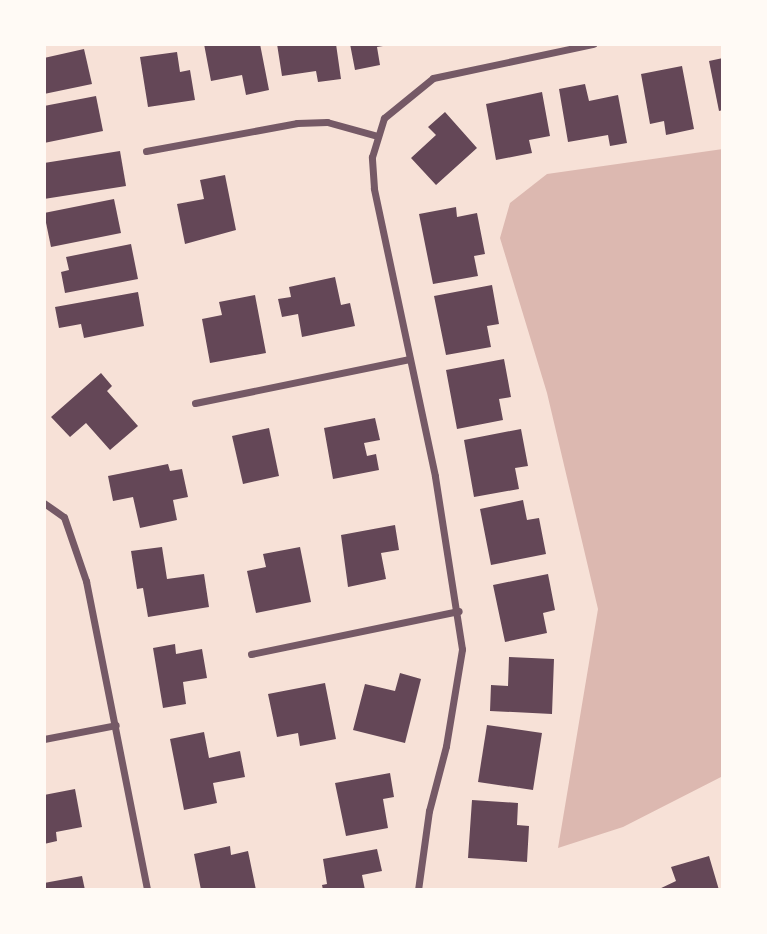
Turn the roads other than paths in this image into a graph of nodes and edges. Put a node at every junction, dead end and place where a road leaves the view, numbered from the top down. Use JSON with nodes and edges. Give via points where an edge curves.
{"nodes":[{"id":1,"x":593,"y":44,"type":"edge"},
{"id":2,"x":377,"y":136,"type":"junction"},
{"id":3,"x":146,"y":151,"type":"dead end"},
{"id":4,"x":410,"y":359,"type":"junction"},
{"id":5,"x":195,"y":403,"type":"dead end"},
{"id":6,"x":44,"y":503,"type":"edge"},
{"id":7,"x":459,"y":611,"type":"junction"},
{"id":8,"x":251,"y":654,"type":"dead end"},
{"id":9,"x":116,"y":724,"type":"junction"},
{"id":10,"x":44,"y":739,"type":"edge"},
{"id":11,"x":147,"y":890,"type":"edge"},
{"id":12,"x":418,"y":890,"type":"edge"}],
"edges":[{"from":1,"to":2,"type":"street","via":[[433,78],[384,118]]},
{"from":2,"to":3,"type":"street","via":[[327,122],[297,123]]},
{"from":2,"to":4,"type":"street","via":[[372,157],[374,188]]},
{"from":4,"to":5,"type":"street"},
{"from":4,"to":7,"type":"street"},
{"from":6,"to":9,"type":"street","via":[[64,517],[74,536]]},
{"from":7,"to":8,"type":"street"},
{"from":7,"to":12,"type":"street","via":[[462,649],[446,746],[424,837]]},
{"from":9,"to":10,"type":"street"},
{"from":9,"to":11,"type":"street"}]}
